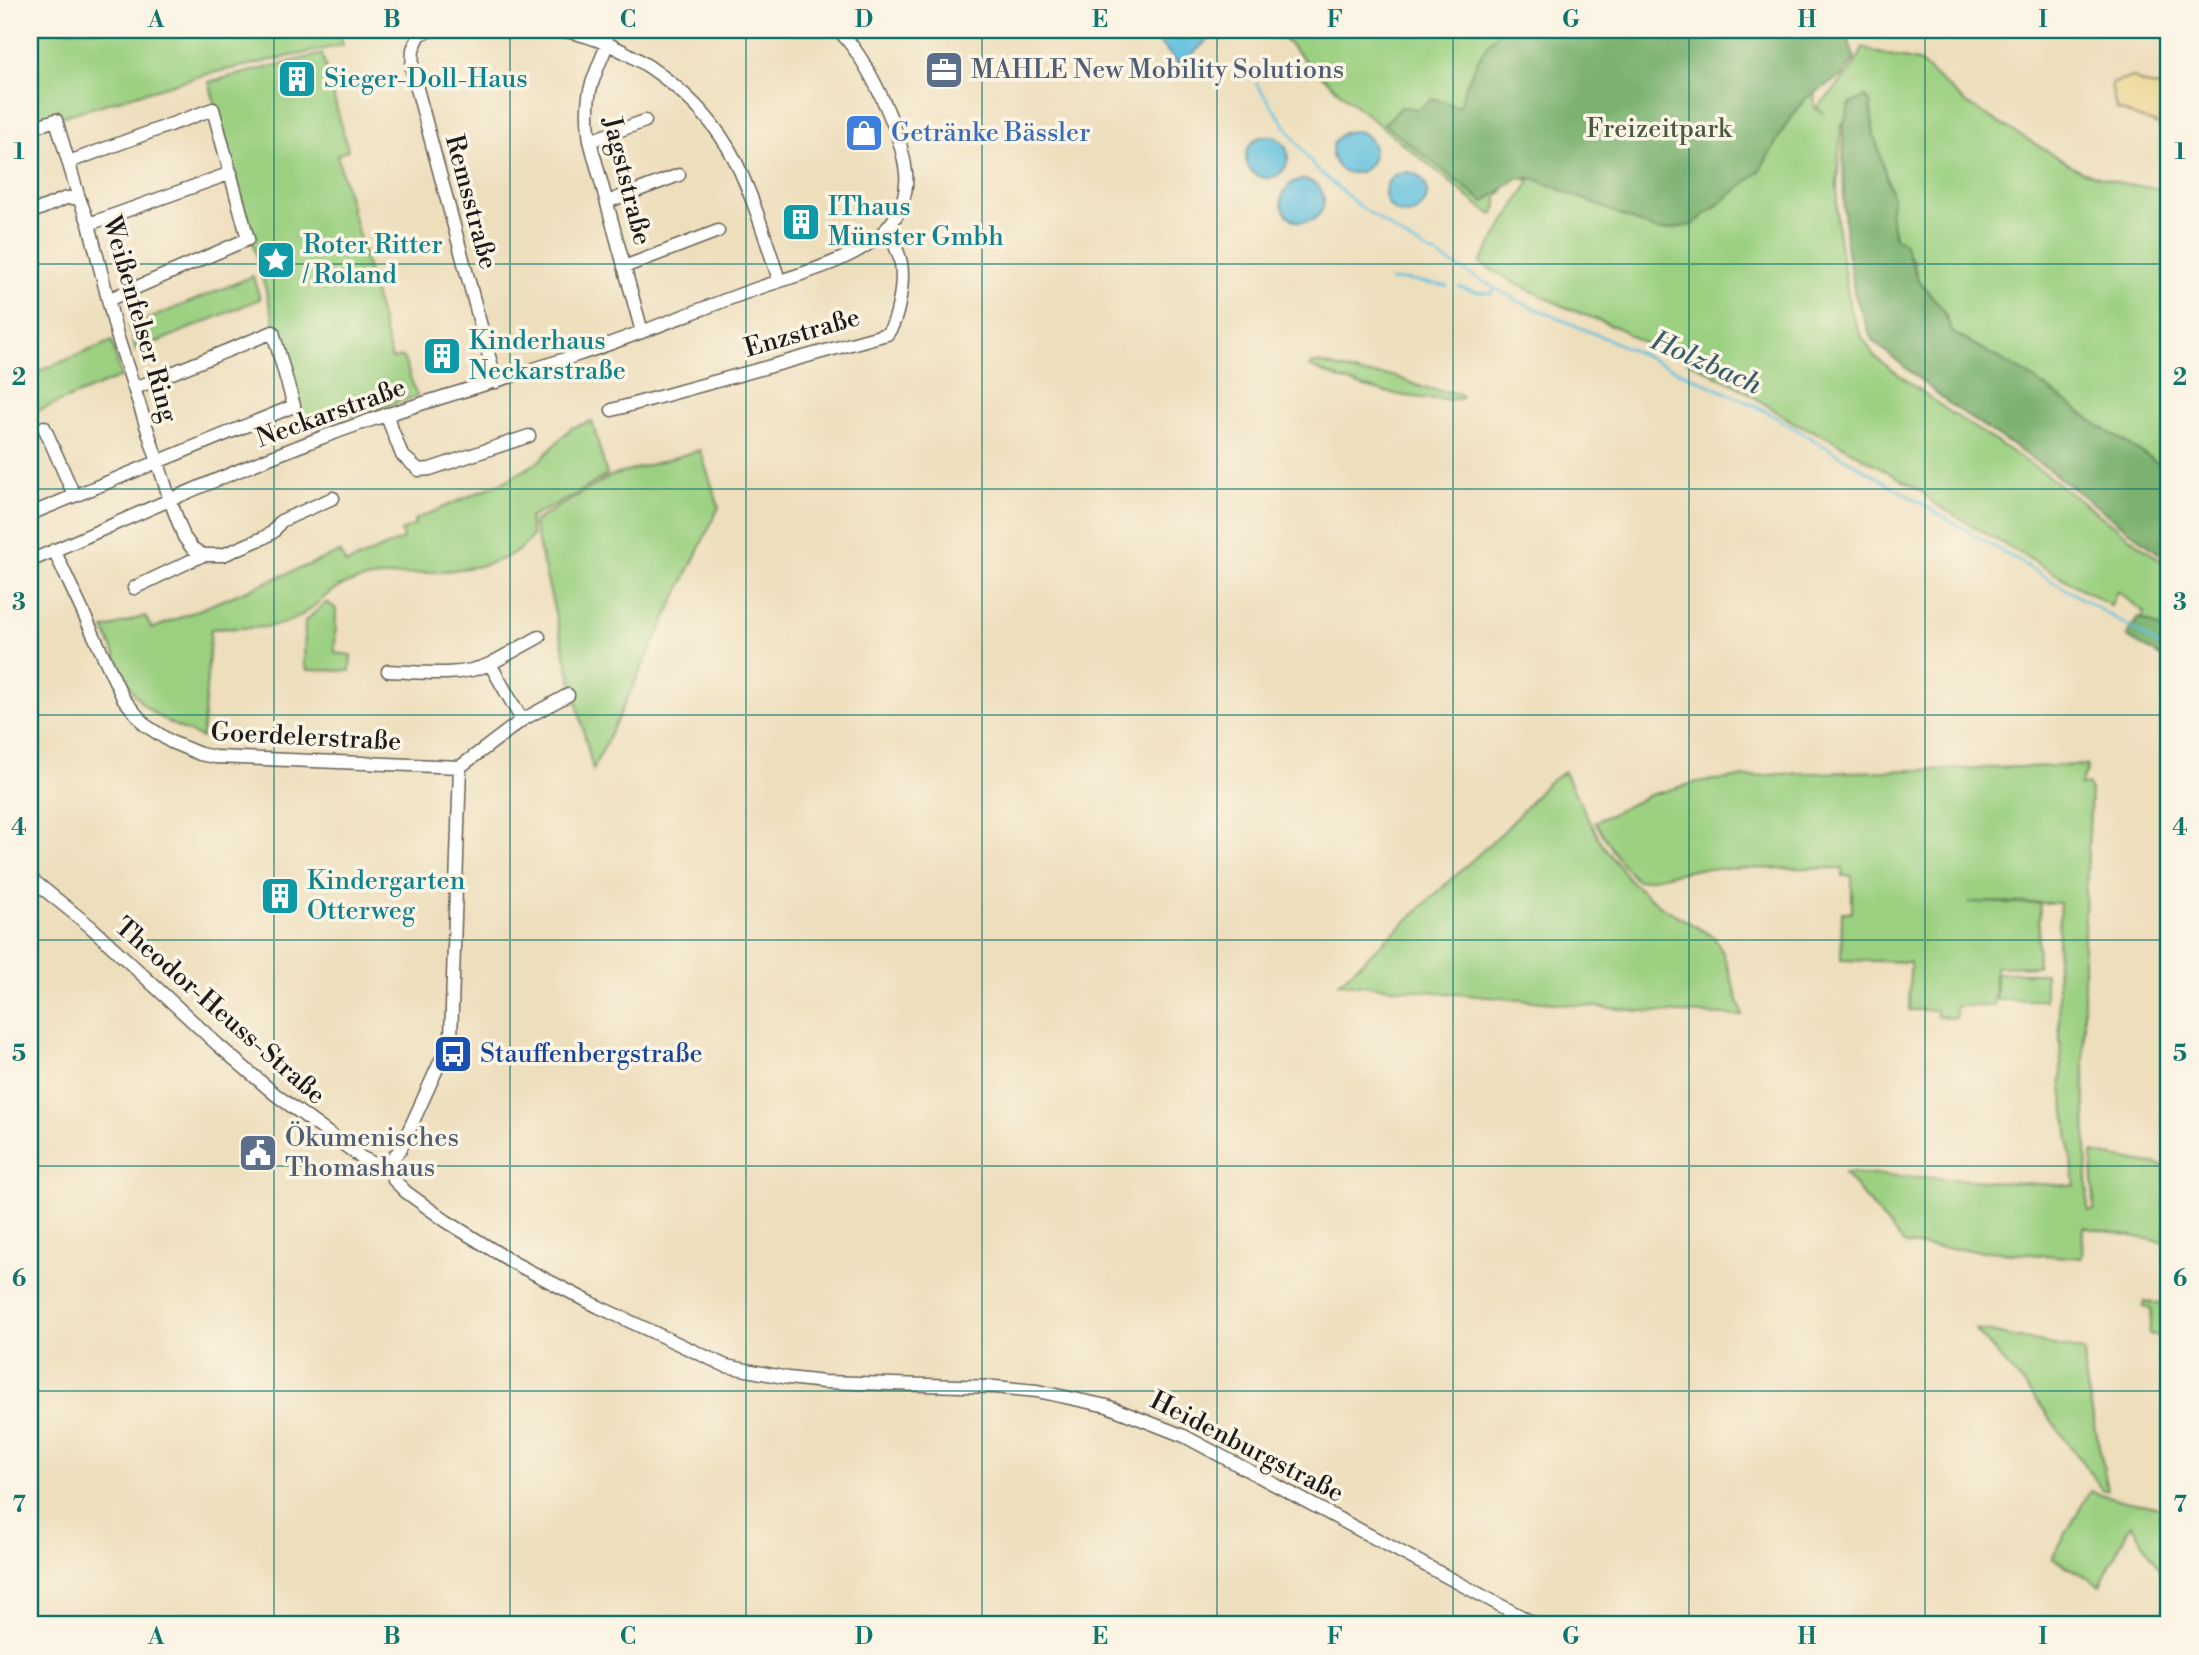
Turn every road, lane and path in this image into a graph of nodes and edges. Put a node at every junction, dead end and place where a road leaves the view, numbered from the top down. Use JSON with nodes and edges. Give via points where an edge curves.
{"nodes":[{"id":1,"x":561,"y":30,"type":"edge"},
{"id":2,"x":838,"y":30,"type":"edge"},
{"id":3,"x":426,"y":32,"type":"edge"},
{"id":4,"x":608,"y":43,"type":"junction"},
{"id":5,"x":645,"y":121,"type":"dead end"},
{"id":6,"x":30,"y":128,"type":"edge"},
{"id":7,"x":590,"y":141,"type":"junction"},
{"id":8,"x":69,"y":162,"type":"junction"},
{"id":9,"x":231,"y":173,"type":"junction"},
{"id":10,"x":679,"y":175,"type":"dead end"},
{"id":11,"x":79,"y":198,"type":"junction"},
{"id":12,"x":607,"y":202,"type":"junction"},
{"id":13,"x":30,"y":213,"type":"edge"},
{"id":14,"x":89,"y":224,"type":"junction"},
{"id":15,"x":887,"y":229,"type":"junction"},
{"id":16,"x":718,"y":231,"type":"dead end"},
{"id":17,"x":624,"y":267,"type":"junction"},
{"id":18,"x":779,"y":280,"type":"junction"},
{"id":19,"x":110,"y":299,"type":"junction"},
{"id":20,"x":642,"y":332,"type":"junction"},
{"id":21,"x":496,"y":382,"type":"junction"},
{"id":22,"x":135,"y":388,"type":"junction"},
{"id":23,"x":612,"y":410,"type":"dead end"},
{"id":24,"x":386,"y":414,"type":"junction"},
{"id":25,"x":44,"y":427,"type":"dead end"},
{"id":26,"x":529,"y":436,"type":"dead end"},
{"id":27,"x":158,"y":463,"type":"junction"},
{"id":28,"x":74,"y":495,"type":"junction"},
{"id":29,"x":333,"y":498,"type":"dead end"},
{"id":30,"x":170,"y":500,"type":"junction"},
{"id":31,"x":30,"y":514,"type":"edge"},
{"id":32,"x":54,"y":550,"type":"junction"},
{"id":33,"x":202,"y":555,"type":"junction"},
{"id":34,"x":30,"y":561,"type":"edge"},
{"id":35,"x":134,"y":588,"type":"dead end"},
{"id":36,"x":539,"y":637,"type":"dead end"},
{"id":37,"x":491,"y":664,"type":"junction"},
{"id":38,"x":388,"y":671,"type":"dead end"},
{"id":39,"x":568,"y":695,"type":"dead end"},
{"id":40,"x":522,"y":720,"type":"junction"},
{"id":41,"x":460,"y":767,"type":"junction"},
{"id":42,"x":30,"y":878,"type":"edge"},
{"id":43,"x":387,"y":1164,"type":"junction"},
{"id":44,"x":1537,"y":1625,"type":"edge"}],
"edges":[{"from":1,"to":4,"type":"street"},
{"from":2,"to":15,"type":"street","via":[[874,82],[893,122],[906,173],[901,206]]},
{"from":3,"to":21,"type":"street","name":"Remsstraße","via":[[413,49],[415,85]]},
{"from":4,"to":7,"type":"street","name":"Jagststraße","via":[[588,93]]},
{"from":4,"to":18,"type":"street","via":[[666,81],[715,131],[734,158],[753,202]]},
{"from":5,"to":7,"type":"street"},
{"from":6,"to":8,"type":"street","via":[[56,120]]},
{"from":7,"to":12,"type":"street","name":"Jagststraße"},
{"from":8,"to":9,"type":"street","via":[[213,109]]},
{"from":8,"to":11,"type":"street"},
{"from":9,"to":14,"type":"street"},
{"from":9,"to":19,"type":"street","via":[[248,239]]},
{"from":10,"to":12,"type":"street"},
{"from":11,"to":13,"type":"street","name":"Weißenfelser Ring","via":[[66,198]]},
{"from":11,"to":14,"type":"street","name":"Weißenfelser Ring"},
{"from":12,"to":17,"type":"street","name":"Jagststraße"},
{"from":14,"to":19,"type":"street","name":"Weißenfelser Ring"},
{"from":15,"to":18,"type":"street","name":"Neckarstraße","via":[[853,253]]},
{"from":15,"to":23,"type":"street","name":"Enzstraße","via":[[901,262],[896,312],[887,334]]},
{"from":16,"to":17,"type":"street"},
{"from":17,"to":20,"type":"street","name":"Jagststraße"},
{"from":18,"to":20,"type":"street","name":"Neckarstraße"},
{"from":19,"to":22,"type":"street","name":"Weißenfelser Ring"},
{"from":20,"to":21,"type":"street","name":"Neckarstraße"},
{"from":21,"to":24,"type":"street","name":"Neckarstraße"},
{"from":22,"to":27,"type":"street","name":"Weißenfelser Ring"},
{"from":22,"to":27,"type":"street","via":[[273,332],[294,405]]},
{"from":24,"to":26,"type":"street","via":[[402,455],[419,470]]},
{"from":24,"to":30,"type":"street","name":"Neckarstraße"},
{"from":25,"to":28,"type":"street"},
{"from":27,"to":28,"type":"street","name":"Weißenfelser Ring"},
{"from":27,"to":30,"type":"street","name":"Weißenfelser Ring"},
{"from":28,"to":31,"type":"street","name":"Weißenfelser Ring"},
{"from":29,"to":33,"type":"street","via":[[281,521],[263,538],[223,555]]},
{"from":30,"to":32,"type":"street","name":"Neckarstraße"},
{"from":30,"to":33,"type":"street","name":"Weißenfelser Ring","via":[[184,537]]},
{"from":32,"to":34,"type":"street","name":"Neckarstraße"},
{"from":32,"to":41,"type":"street","name":"Goerdelerstraße","via":[[124,698],[145,725],[171,742],[222,758]]},
{"from":33,"to":35,"type":"street"},
{"from":36,"to":37,"type":"street"},
{"from":37,"to":38,"type":"street","via":[[457,673]]},
{"from":37,"to":40,"type":"street"},
{"from":39,"to":40,"type":"street"},
{"from":40,"to":41,"type":"street"},
{"from":41,"to":43,"type":"street","via":[[451,1038],[400,1150]]},
{"from":42,"to":43,"type":"street","name":"Theodor-Heuss-Straße","via":[[276,1095],[362,1158],[379,1166]]},
{"from":43,"to":44,"type":"street","name":"Heidenburgstraße","via":[[406,1192],[446,1222],[599,1307],[706,1358],[788,1378],[995,1387],[1083,1399],[1116,1409],[1184,1436]]}]}
